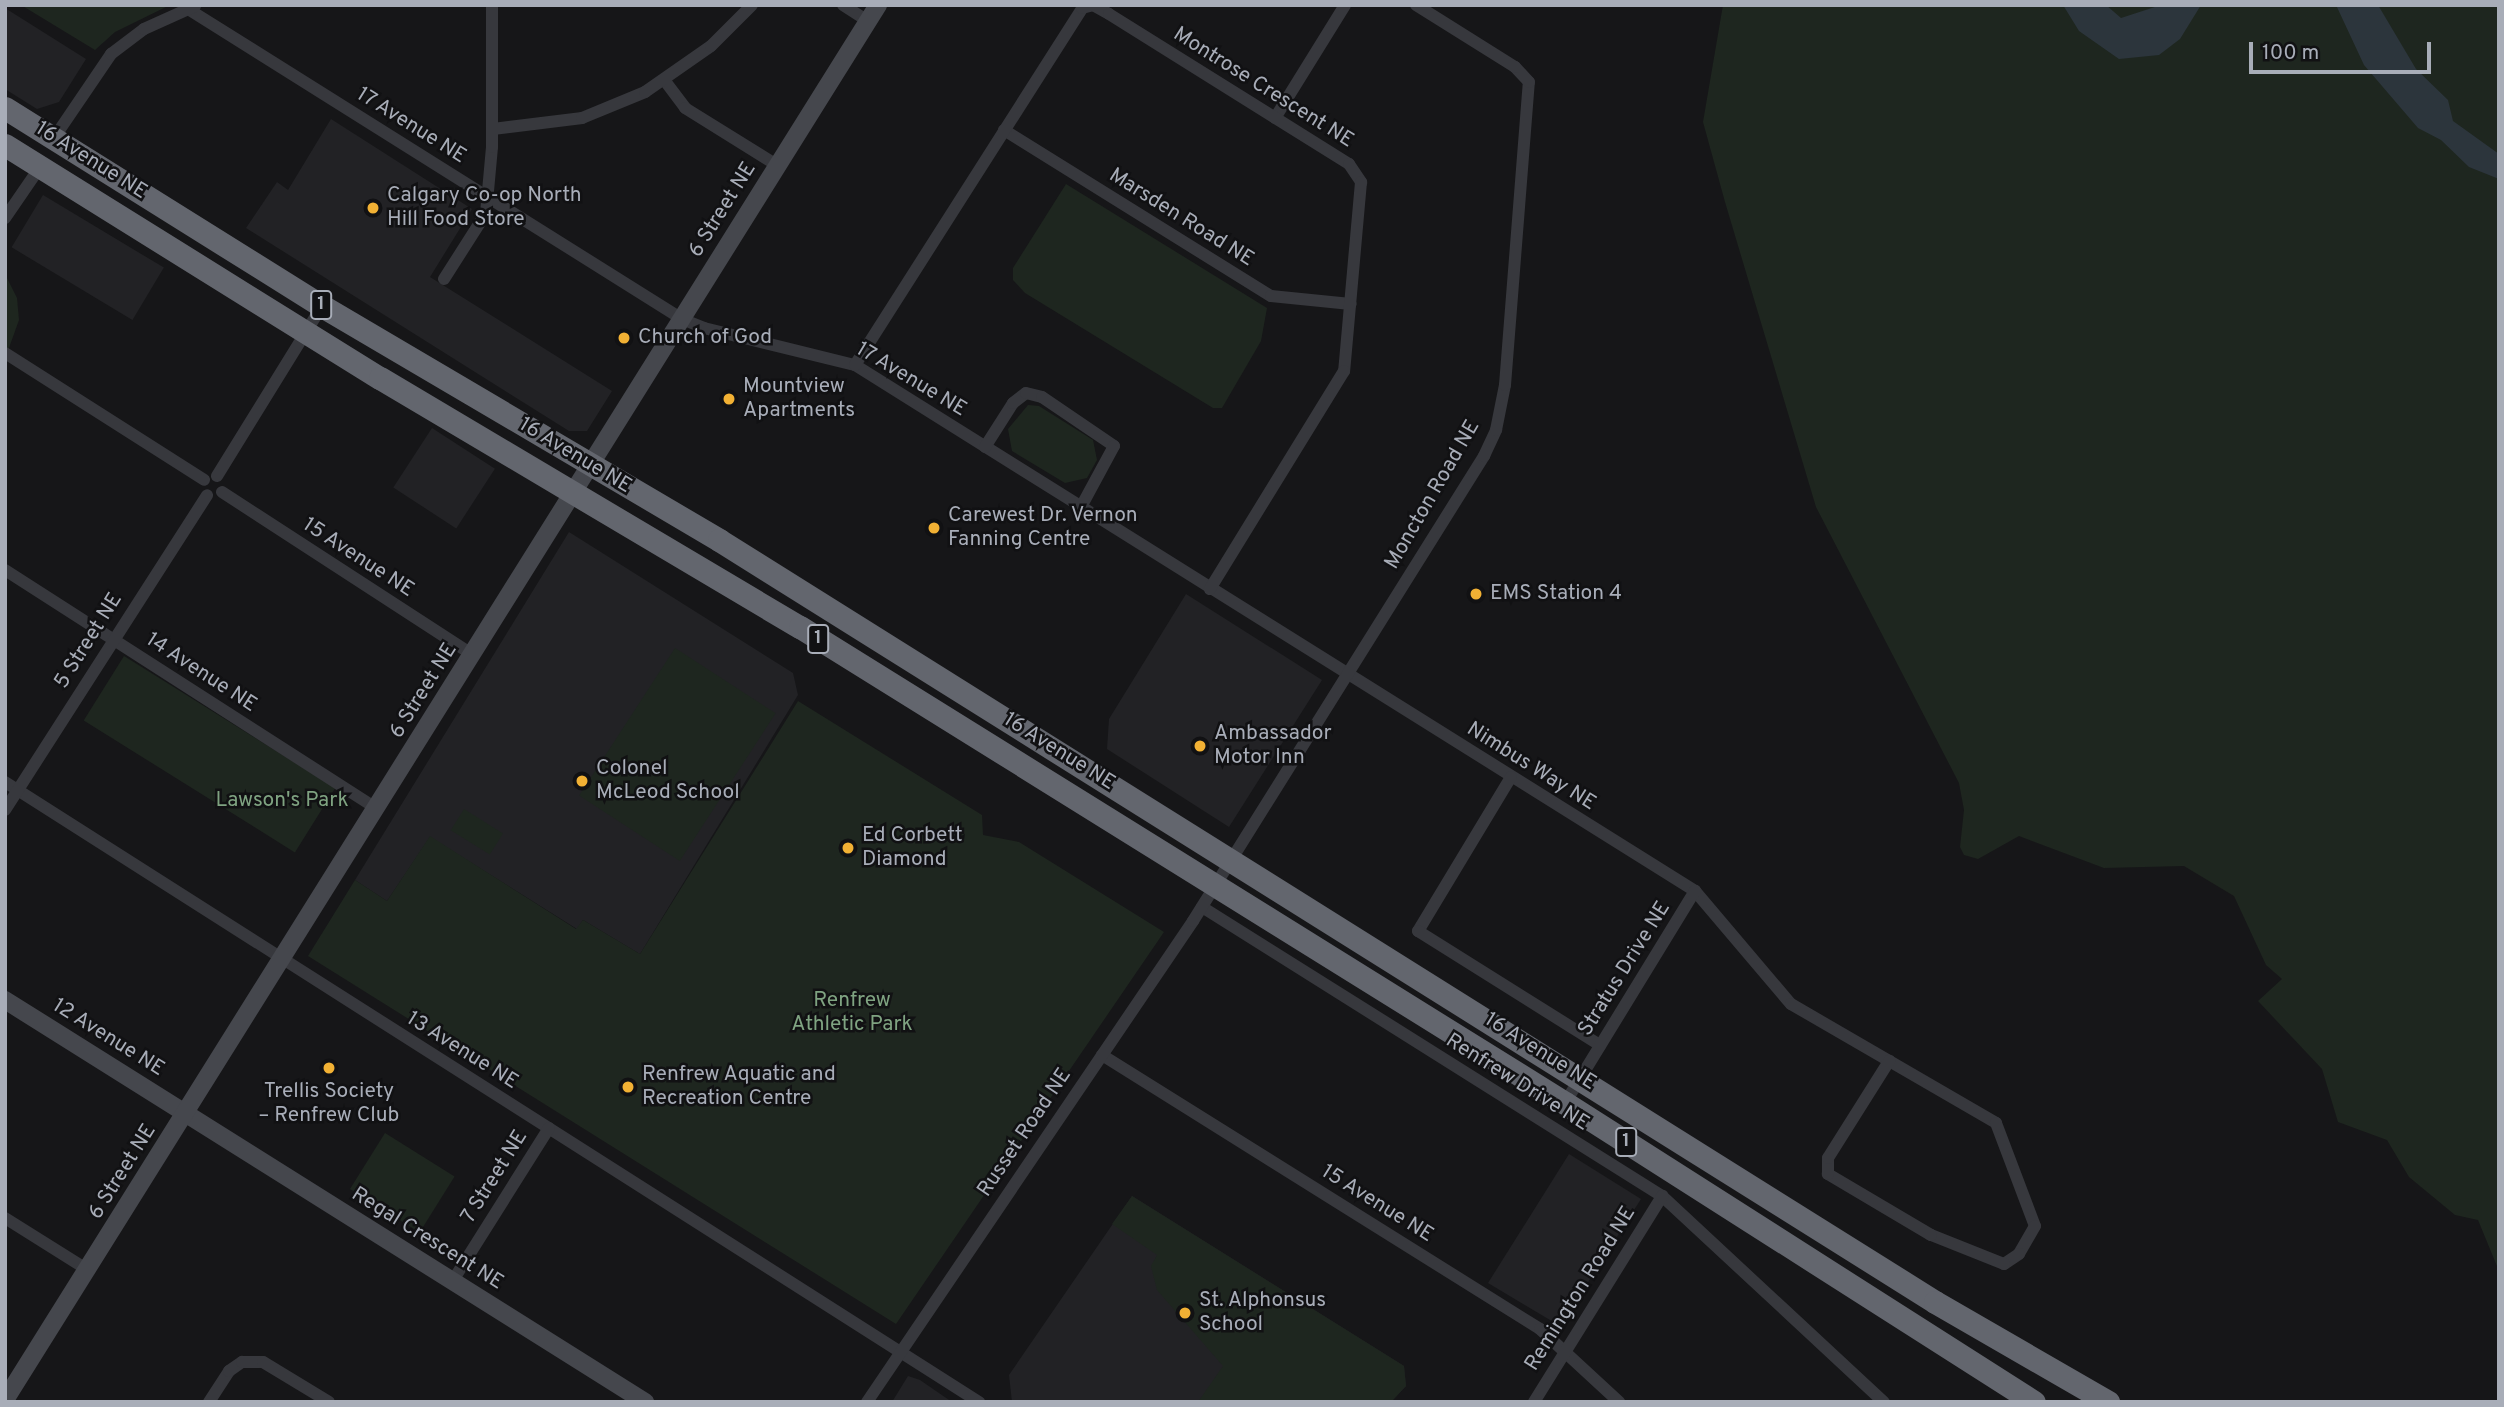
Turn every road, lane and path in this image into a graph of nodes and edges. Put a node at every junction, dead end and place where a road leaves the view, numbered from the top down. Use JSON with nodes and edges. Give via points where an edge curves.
{"nodes":[{"id":1,"x":492,"y":5,"type":"edge"},
{"id":2,"x":752,"y":5,"type":"edge"},
{"id":3,"x":843,"y":5,"type":"edge"},
{"id":4,"x":878,"y":5,"type":"edge"},
{"id":5,"x":1345,"y":5,"type":"edge"},
{"id":6,"x":1416,"y":5,"type":"edge"},
{"id":7,"x":192,"y":7,"type":"edge"},
{"id":8,"x":868,"y":21,"type":"junction"},
{"id":9,"x":664,"y":81,"type":"junction"},
{"id":10,"x":5,"y":108,"type":"edge"},
{"id":11,"x":1275,"y":118,"type":"junction"},
{"id":12,"x":493,"y":129,"type":"junction"},
{"id":13,"x":1004,"y":130,"type":"junction"},
{"id":14,"x":54,"y":138,"type":"junction"},
{"id":15,"x":5,"y":145,"type":"edge"},
{"id":16,"x":778,"y":166,"type":"junction"},
{"id":17,"x":40,"y":167,"type":"junction"},
{"id":18,"x":487,"y":197,"type":"junction"},
{"id":19,"x":5,"y":218,"type":"edge"},
{"id":20,"x":444,"y":279,"type":"dead end"},
{"id":21,"x":1351,"y":304,"type":"junction"},
{"id":22,"x":322,"y":306,"type":"junction"},
{"id":23,"x":682,"y":319,"type":"junction"},
{"id":24,"x":305,"y":331,"type":"junction"},
{"id":25,"x":5,"y":353,"type":"edge"},
{"id":26,"x":855,"y":365,"type":"junction"},
{"id":27,"x":985,"y":447,"type":"junction"},
{"id":28,"x":591,"y":466,"type":"junction"},
{"id":29,"x":217,"y":475,"type":"junction"},
{"id":30,"x":204,"y":480,"type":"junction"},
{"id":31,"x":222,"y":492,"type":"junction"},
{"id":32,"x":575,"y":493,"type":"junction"},
{"id":33,"x":207,"y":495,"type":"junction"},
{"id":34,"x":1081,"y":507,"type":"junction"},
{"id":35,"x":5,"y":570,"type":"edge"},
{"id":36,"x":1210,"y":589,"type":"junction"},
{"id":37,"x":113,"y":639,"type":"junction"},
{"id":38,"x":473,"y":655,"type":"junction"},
{"id":39,"x":1346,"y":675,"type":"junction"},
{"id":40,"x":1511,"y":777,"type":"junction"},
{"id":41,"x":5,"y":782,"type":"edge"},
{"id":42,"x":18,"y":790,"type":"junction"},
{"id":43,"x":377,"y":809,"type":"junction"},
{"id":44,"x":5,"y":810,"type":"edge"},
{"id":45,"x":1231,"y":860,"type":"junction"},
{"id":46,"x":1214,"y":887,"type":"junction"},
{"id":47,"x":1695,"y":891,"type":"junction"},
{"id":48,"x":1202,"y":907,"type":"junction"},
{"id":49,"x":282,"y":959,"type":"junction"},
{"id":50,"x":5,"y":1000,"type":"edge"},
{"id":51,"x":1600,"y":1045,"type":"junction"},
{"id":52,"x":1102,"y":1055,"type":"junction"},
{"id":53,"x":1889,"y":1060,"type":"junction"},
{"id":54,"x":1581,"y":1077,"type":"junction"},
{"id":55,"x":1565,"y":1103,"type":"junction"},
{"id":56,"x":186,"y":1115,"type":"junction"},
{"id":57,"x":549,"y":1128,"type":"junction"},
{"id":58,"x":1662,"y":1196,"type":"junction"},
{"id":59,"x":5,"y":1218,"type":"edge"},
{"id":60,"x":88,"y":1270,"type":"junction"},
{"id":61,"x":452,"y":1282,"type":"junction"},
{"id":62,"x":901,"y":1349,"type":"junction"},
{"id":63,"x":1565,"y":1351,"type":"junction"},
{"id":64,"x":5,"y":1400,"type":"edge"},
{"id":65,"x":209,"y":1402,"type":"edge"},
{"id":66,"x":329,"y":1402,"type":"edge"},
{"id":67,"x":645,"y":1402,"type":"edge"},
{"id":68,"x":867,"y":1402,"type":"edge"},
{"id":69,"x":979,"y":1402,"type":"edge"},
{"id":70,"x":1534,"y":1402,"type":"edge"},
{"id":71,"x":1619,"y":1402,"type":"edge"},
{"id":72,"x":1884,"y":1402,"type":"edge"},
{"id":73,"x":2034,"y":1402,"type":"edge"},
{"id":74,"x":2108,"y":1402,"type":"edge"}],
"edges":[{"from":1,"to":12,"type":"street"},
{"from":2,"to":9,"type":"street","via":[[726,33]]},
{"from":3,"to":8,"type":"street"},
{"from":4,"to":8,"type":"street","name":"6 Street NE"},
{"from":5,"to":11,"type":"street"},
{"from":6,"to":39,"type":"street","name":"Moncton Road NE","via":[[1515,67],[1529,82],[1505,385],[1500,416],[1483,456]]},
{"from":7,"to":14,"type":"street","via":[[144,29],[111,54]]},
{"from":7,"to":18,"type":"street","name":"17 Avenue NE"},
{"from":8,"to":16,"type":"street","name":"6 Street NE"},
{"from":9,"to":12,"type":"street","via":[[582,118]]},
{"from":9,"to":16,"type":"street","via":[[685,107]]},
{"from":10,"to":14,"type":"highway","name":"16 Avenue NE","number":"1"},
{"from":11,"to":13,"type":"street","name":"Montrose Crescent NE","via":[[1093,5],[1073,17]]},
{"from":11,"to":21,"type":"street","name":"Montrose Crescent NE","via":[[1357,171],[1361,182]]},
{"from":12,"to":18,"type":"street"},
{"from":13,"to":21,"type":"street","name":"Marsden Road NE","via":[[1271,296]]},
{"from":13,"to":26,"type":"street","name":"Montrose Crescent NE"},
{"from":14,"to":22,"type":"highway","name":"16 Avenue NE","number":"1"},
{"from":15,"to":17,"type":"highway","name":"16 Avenue NE","number":"1"},
{"from":16,"to":23,"type":"street","name":"6 Street NE"},
{"from":17,"to":19,"type":"street"},
{"from":17,"to":24,"type":"highway","name":"16 Avenue NE","number":"1"},
{"from":18,"to":20,"type":"street","via":[[486,213]]},
{"from":18,"to":23,"type":"street","name":"17 Avenue NE"},
{"from":21,"to":36,"type":"street","name":"Montrose Crescent NE","via":[[1347,355],[1339,381]]},
{"from":22,"to":24,"type":"street"},
{"from":22,"to":28,"type":"highway","name":"16 Avenue NE","number":"1"},
{"from":23,"to":26,"type":"street","name":"17 Avenue NE"},
{"from":23,"to":28,"type":"street","name":"6 Street NE"},
{"from":24,"to":29,"type":"street"},
{"from":24,"to":32,"type":"highway","name":"16 Avenue NE","number":"1"},
{"from":25,"to":30,"type":"street"},
{"from":26,"to":27,"type":"street","name":"17 Avenue NE"},
{"from":27,"to":34,"type":"street","name":"17 Avenue NE"},
{"from":27,"to":34,"type":"street","via":[[1013,403],[1026,393],[1042,397],[1114,446]]},
{"from":28,"to":32,"type":"street","name":"6 Street NE"},
{"from":28,"to":45,"type":"highway","name":"16 Avenue NE","number":"1","via":[[730,547]]},
{"from":29,"to":30,"type":"street"},
{"from":29,"to":31,"type":"street","via":[[224,483]]},
{"from":30,"to":33,"type":"street"},
{"from":31,"to":33,"type":"street"},
{"from":31,"to":38,"type":"street","name":"15 Avenue NE"},
{"from":32,"to":38,"type":"street","name":"6 Street NE"},
{"from":32,"to":46,"type":"highway","name":"16 Avenue NE","number":"1","via":[[709,571]]},
{"from":33,"to":37,"type":"street","name":"5 Street NE"},
{"from":34,"to":36,"type":"street","name":"17 Avenue NE"},
{"from":35,"to":37,"type":"street","name":"14 Avenue NE"},
{"from":36,"to":39,"type":"street","name":"17 Avenue NE"},
{"from":37,"to":42,"type":"street","name":"5 Street NE"},
{"from":37,"to":43,"type":"street","name":"14 Avenue NE"},
{"from":38,"to":43,"type":"street","name":"6 Street NE"},
{"from":39,"to":40,"type":"street","name":"Nimbus Way NE"},
{"from":39,"to":45,"type":"street","name":"Moncton Road NE"},
{"from":40,"to":47,"type":"street","name":"Nimbus Way NE"},
{"from":40,"to":51,"type":"street","via":[[1418,931]]},
{"from":41,"to":42,"type":"street","name":"13 Avenue NE"},
{"from":42,"to":44,"type":"street","name":"5 Street NE"},
{"from":42,"to":49,"type":"street","name":"13 Avenue NE"},
{"from":43,"to":49,"type":"street","name":"6 Street NE"},
{"from":45,"to":46,"type":"street","name":"Moncton Road NE"},
{"from":45,"to":54,"type":"highway","name":"16 Avenue NE","number":"1"},
{"from":46,"to":48,"type":"street","name":"Russet Road NE"},
{"from":46,"to":55,"type":"highway","name":"16 Avenue NE","number":"1"},
{"from":47,"to":51,"type":"street","name":"Stratus Drive NE"},
{"from":47,"to":53,"type":"street","name":"Nimbus Way NE","via":[[1791,1004]]},
{"from":48,"to":52,"type":"street","name":"Russet Road NE"},
{"from":48,"to":58,"type":"street","name":"Renfrew Drive NE"},
{"from":49,"to":56,"type":"street","name":"6 Street NE"},
{"from":49,"to":57,"type":"street","name":"13 Avenue NE"},
{"from":50,"to":56,"type":"street","name":"12 Avenue NE"},
{"from":51,"to":54,"type":"street","name":"Stratus Drive NE"},
{"from":52,"to":62,"type":"street","name":"Russet Road NE"},
{"from":52,"to":63,"type":"street","name":"15 Avenue NE","via":[[1540,1329]]},
{"from":53,"to":53,"type":"street","name":"Nimbus Way NE","via":[[1996,1123],[2035,1226],[2019,1254],[2004,1264],[1931,1235],[1828,1174],[1828,1158]]},
{"from":54,"to":55,"type":"street","name":"Stratus Drive NE"},
{"from":54,"to":74,"type":"highway","name":"16 Avenue NE","number":"1","via":[[1935,1302]]},
{"from":55,"to":73,"type":"highway","name":"16 Avenue NE","number":"1"},
{"from":56,"to":60,"type":"street","name":"6 Street NE"},
{"from":56,"to":61,"type":"street","name":"Regal Crescent NE"},
{"from":57,"to":61,"type":"street","name":"7 Street NE"},
{"from":57,"to":62,"type":"street","name":"13 Avenue NE"},
{"from":58,"to":63,"type":"street","name":"Remington Road NE"},
{"from":58,"to":72,"type":"street","name":"Renfrew Drive NE"},
{"from":59,"to":60,"type":"street"},
{"from":60,"to":64,"type":"street","name":"6 Street NE"},
{"from":61,"to":67,"type":"street","name":"Regal Crescent NE"},
{"from":62,"to":68,"type":"street","name":"Russet Road NE"},
{"from":62,"to":69,"type":"street","name":"13 Avenue NE"},
{"from":63,"to":70,"type":"street","name":"Remington Road NE"},
{"from":63,"to":71,"type":"street","name":"15 Avenue NE"},
{"from":65,"to":66,"type":"street","via":[[229,1371],[242,1362],[263,1362]]}]}
